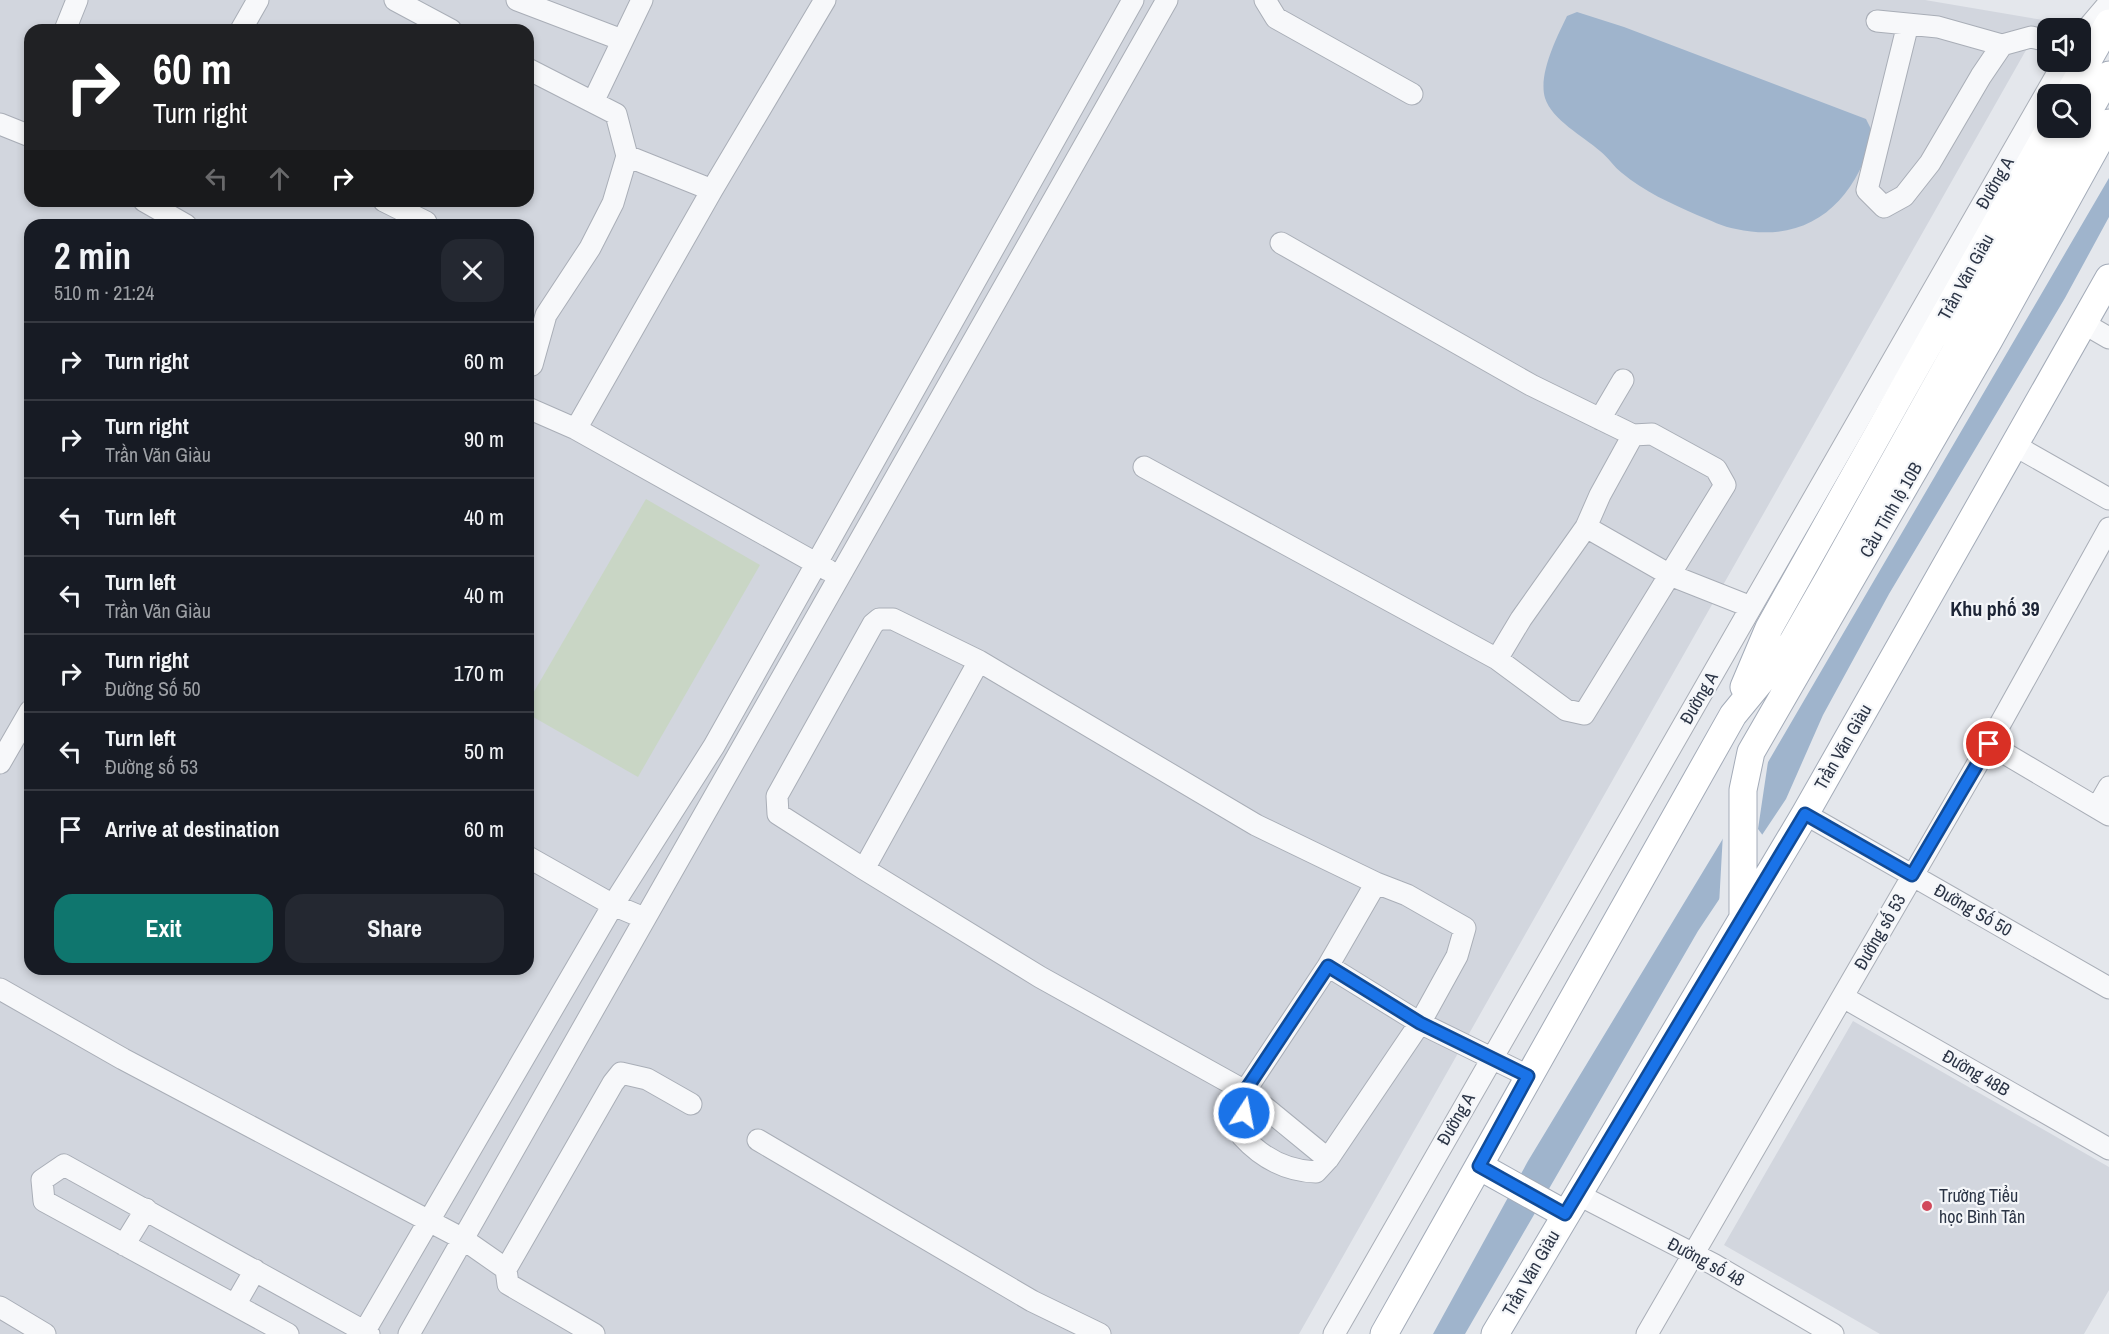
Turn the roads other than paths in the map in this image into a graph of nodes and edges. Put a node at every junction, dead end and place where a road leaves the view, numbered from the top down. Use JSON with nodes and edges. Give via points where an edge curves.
{"nodes":[{"id":1,"x":77,"y":0,"type":"edge"},
{"id":2,"x":258,"y":0,"type":"edge"},
{"id":3,"x":395,"y":0,"type":"edge"},
{"id":4,"x":517,"y":0,"type":"edge"},
{"id":5,"x":642,"y":0,"type":"edge"},
{"id":6,"x":825,"y":0,"type":"edge"},
{"id":7,"x":1133,"y":0,"type":"edge"},
{"id":8,"x":1167,"y":0,"type":"edge"},
{"id":9,"x":1265,"y":0,"type":"edge"},
{"id":10,"x":2109,"y":3,"type":"edge"},
{"id":11,"x":1877,"y":21,"type":"dead end"},
{"id":12,"x":2109,"y":22,"type":"edge"},
{"id":13,"x":67,"y":24,"type":"edge"},
{"id":14,"x":244,"y":24,"type":"edge"},
{"id":15,"x":440,"y":24,"type":"edge"},
{"id":16,"x":1908,"y":24,"type":"junction"},
{"id":17,"x":2091,"y":24,"type":"edge"},
{"id":18,"x":2037,"y":39,"type":"edge"},
{"id":19,"x":622,"y":40,"type":"junction"},
{"id":20,"x":2002,"y":45,"type":"junction"},
{"id":21,"x":534,"y":72,"type":"edge"},
{"id":22,"x":2058,"y":72,"type":"edge"},
{"id":23,"x":2109,"y":75,"type":"edge"},
{"id":24,"x":2075,"y":84,"type":"edge"},
{"id":25,"x":1412,"y":94,"type":"dead end"},
{"id":26,"x":593,"y":102,"type":"junction"},
{"id":27,"x":2091,"y":107,"type":"edge"},
{"id":28,"x":2109,"y":123,"type":"edge"},
{"id":29,"x":0,"y":124,"type":"edge"},
{"id":30,"x":24,"y":129,"type":"edge"},
{"id":31,"x":2044,"y":138,"type":"edge"},
{"id":32,"x":2074,"y":138,"type":"edge"},
{"id":33,"x":627,"y":156,"type":"junction"},
{"id":34,"x":712,"y":190,"type":"junction"},
{"id":35,"x":154,"y":207,"type":"edge"},
{"id":36,"x":396,"y":207,"type":"edge"},
{"id":37,"x":176,"y":219,"type":"edge"},
{"id":38,"x":420,"y":219,"type":"edge"},
{"id":39,"x":1281,"y":243,"type":"dead end"},
{"id":40,"x":2109,"y":278,"type":"edge"},
{"id":41,"x":957,"y":314,"type":"junction"},
{"id":42,"x":2083,"y":323,"type":"junction"},
{"id":43,"x":980,"y":328,"type":"junction"},
{"id":44,"x":2109,"y":338,"type":"edge"},
{"id":45,"x":534,"y":352,"type":"edge"},
{"id":46,"x":1623,"y":380,"type":"dead end"},
{"id":47,"x":534,"y":411,"type":"edge"},
{"id":48,"x":1600,"y":419,"type":"junction"},
{"id":49,"x":576,"y":429,"type":"junction"},
{"id":50,"x":1633,"y":435,"type":"junction"},
{"id":51,"x":2014,"y":445,"type":"junction"},
{"id":52,"x":1143,"y":467,"type":"dead end"},
{"id":53,"x":2109,"y":499,"type":"edge"},
{"id":54,"x":1586,"y":527,"type":"junction"},
{"id":55,"x":2109,"y":528,"type":"edge"},
{"id":56,"x":816,"y":564,"type":"junction"},
{"id":57,"x":839,"y":575,"type":"junction"},
{"id":58,"x":1670,"y":575,"type":"junction"},
{"id":59,"x":1751,"y":607,"type":"junction"},
{"id":60,"x":1497,"y":659,"type":"junction"},
{"id":61,"x":979,"y":661,"type":"junction"},
{"id":62,"x":1736,"y":710,"type":"junction"},
{"id":63,"x":24,"y":721,"type":"edge"},
{"id":64,"x":1989,"y":744,"type":"junction"},
{"id":65,"x":0,"y":763,"type":"edge"},
{"id":66,"x":2109,"y":787,"type":"edge"},
{"id":67,"x":2103,"y":811,"type":"edge"},
{"id":68,"x":1805,"y":814,"type":"junction"},
{"id":69,"x":534,"y":860,"type":"edge"},
{"id":70,"x":864,"y":870,"type":"junction"},
{"id":71,"x":1912,"y":875,"type":"junction"},
{"id":72,"x":1376,"y":883,"type":"junction"},
{"id":73,"x":613,"y":904,"type":"junction"},
{"id":74,"x":1743,"y":917,"type":"junction"},
{"id":75,"x":644,"y":918,"type":"junction"},
{"id":76,"x":1328,"y":966,"type":"junction"},
{"id":77,"x":2109,"y":988,"type":"edge"},
{"id":78,"x":0,"y":989,"type":"edge"},
{"id":79,"x":1843,"y":997,"type":"junction"},
{"id":80,"x":1420,"y":1023,"type":"junction"},
{"id":81,"x":1492,"y":1056,"type":"junction"},
{"id":82,"x":1528,"y":1076,"type":"junction"},
{"id":83,"x":1245,"y":1091,"type":"junction"},
{"id":84,"x":691,"y":1104,"type":"dead end"},
{"id":85,"x":758,"y":1140,"type":"dead end"},
{"id":86,"x":2109,"y":1149,"type":"edge"},
{"id":87,"x":1328,"y":1159,"type":"junction"},
{"id":88,"x":1479,"y":1166,"type":"junction"},
{"id":89,"x":1571,"y":1204,"type":"junction"},
{"id":90,"x":146,"y":1209,"type":"junction"},
{"id":91,"x":428,"y":1220,"type":"junction"},
{"id":92,"x":463,"y":1239,"type":"junction"},
{"id":93,"x":124,"y":1245,"type":"junction"},
{"id":94,"x":1695,"y":1255,"type":"junction"},
{"id":95,"x":506,"y":1269,"type":"junction"},
{"id":96,"x":255,"y":1270,"type":"junction"},
{"id":97,"x":235,"y":1305,"type":"junction"},
{"id":98,"x":2,"y":1314,"type":"edge"},
{"id":99,"x":36,"y":1332,"type":"edge"},
{"id":100,"x":365,"y":1333,"type":"edge"},
{"id":101,"x":288,"y":1334,"type":"edge"},
{"id":102,"x":409,"y":1334,"type":"edge"},
{"id":103,"x":594,"y":1334,"type":"edge"},
{"id":104,"x":1100,"y":1334,"type":"edge"},
{"id":105,"x":1334,"y":1334,"type":"edge"},
{"id":106,"x":1384,"y":1334,"type":"edge"},
{"id":107,"x":1495,"y":1334,"type":"edge"},
{"id":108,"x":1647,"y":1334,"type":"edge"},
{"id":109,"x":1833,"y":1334,"type":"edge"}],
"edges":[{"from":1,"to":13,"type":"street"},
{"from":2,"to":14,"type":"street"},
{"from":3,"to":15,"type":"street"},
{"from":4,"to":19,"type":"street"},
{"from":5,"to":19,"type":"street"},
{"from":6,"to":34,"type":"street"},
{"from":7,"to":41,"type":"street"},
{"from":8,"to":43,"type":"street"},
{"from":9,"to":25,"type":"street","via":[[1276,18]]},
{"from":10,"to":17,"type":"street"},
{"from":11,"to":16,"type":"street"},
{"from":12,"to":24,"type":"main road"},
{"from":16,"to":20,"type":"street","via":[[1938,27]]},
{"from":16,"to":20,"type":"street","via":[[1868,190],[1884,207],[1904,196],[1930,163]]},
{"from":18,"to":20,"type":"street"},
{"from":19,"to":26,"type":"street"},
{"from":21,"to":26,"type":"street"},
{"from":22,"to":59,"type":"street","name":"Đường A"},
{"from":23,"to":27,"type":"main road","name":"Cầu Tỉnh lộ 10B"},
{"from":26,"to":33,"type":"street","via":[[616,114]]},
{"from":28,"to":74,"type":"main road","name":"Cầu Tỉnh lộ 10B","via":[[1989,340],[1751,752],[1743,790]]},
{"from":29,"to":30,"type":"street"},
{"from":31,"to":62,"type":"main road","name":"Trần Văn Giàu","via":[[1768,628]]},
{"from":32,"to":62,"type":"main road","name":"Cầu Tỉnh lộ 10B","via":[[1792,643]]},
{"from":33,"to":34,"type":"street"},
{"from":33,"to":45,"type":"street","via":[[613,203],[590,248],[546,315]]},
{"from":34,"to":49,"type":"street"},
{"from":35,"to":37,"type":"street"},
{"from":36,"to":38,"type":"street"},
{"from":39,"to":48,"type":"street","via":[[1531,385]]},
{"from":40,"to":42,"type":"main road","name":"Trần Văn Giàu"},
{"from":41,"to":43,"type":"street"},
{"from":41,"to":56,"type":"street"},
{"from":42,"to":44,"type":"street"},
{"from":42,"to":51,"type":"main road","name":"Trần Văn Giàu"},
{"from":43,"to":57,"type":"street"},
{"from":46,"to":48,"type":"street"},
{"from":47,"to":49,"type":"street"},
{"from":48,"to":50,"type":"street"},
{"from":49,"to":56,"type":"street"},
{"from":50,"to":54,"type":"street"},
{"from":50,"to":58,"type":"street","via":[[1652,434],[1716,469],[1725,485]]},
{"from":51,"to":53,"type":"street"},
{"from":51,"to":68,"type":"main road","name":"Trần Văn Giàu"},
{"from":52,"to":60,"type":"street"},
{"from":54,"to":58,"type":"street"},
{"from":54,"to":60,"type":"street"},
{"from":55,"to":64,"type":"street","name":"Đường số 53"},
{"from":56,"to":57,"type":"street"},
{"from":56,"to":73,"type":"street","via":[[714,746]]},
{"from":57,"to":75,"type":"street"},
{"from":58,"to":59,"type":"street"},
{"from":58,"to":60,"type":"street","via":[[1584,714],[1566,710]]},
{"from":59,"to":81,"type":"street","name":"Đường A"},
{"from":61,"to":70,"type":"street"},
{"from":61,"to":70,"type":"street","via":[[893,619],[879,619],[777,796],[778,813],[787,821]]},
{"from":61,"to":72,"type":"street","via":[[1256,825]]},
{"from":62,"to":82,"type":"main road","name":"Trần Văn Giàu"},
{"from":63,"to":65,"type":"street"},
{"from":64,"to":67,"type":"street"},
{"from":64,"to":71,"type":"street","name":"Đường số 53"},
{"from":66,"to":67,"type":"street"},
{"from":68,"to":71,"type":"street","name":"Đường Số 50"},
{"from":68,"to":74,"type":"main road","name":"Trần Văn Giàu"},
{"from":69,"to":73,"type":"street"},
{"from":70,"to":83,"type":"street","via":[[1040,977]]},
{"from":71,"to":77,"type":"street","name":"Đường Số 50"},
{"from":71,"to":79,"type":"street","name":"Đường số 53"},
{"from":72,"to":76,"type":"street"},
{"from":72,"to":80,"type":"street","via":[[1407,895],[1465,928],[1457,956]]},
{"from":73,"to":75,"type":"street"},
{"from":73,"to":91,"type":"street"},
{"from":74,"to":89,"type":"main road","name":"Trần Văn Giàu"},
{"from":75,"to":92,"type":"street"},
{"from":76,"to":80,"type":"street"},
{"from":76,"to":83,"type":"street"},
{"from":78,"to":91,"type":"street","via":[[123,1059]]},
{"from":79,"to":86,"type":"street","name":"Đường 48B"},
{"from":79,"to":94,"type":"street","name":"Đường số 53"},
{"from":80,"to":81,"type":"street"},
{"from":80,"to":87,"type":"street"},
{"from":81,"to":82,"type":"street"},
{"from":81,"to":105,"type":"street","name":"Đường A"},
{"from":82,"to":88,"type":"main road","name":"Trần Văn Giàu"},
{"from":83,"to":87,"type":"street"},
{"from":83,"to":87,"type":"street","via":[[1242,1136],[1256,1151],[1300,1172],[1316,1172]]},
{"from":84,"to":95,"type":"street","via":[[647,1079],[621,1073]]},
{"from":85,"to":104,"type":"street","via":[[1032,1300]]},
{"from":88,"to":89,"type":"main road"},
{"from":88,"to":106,"type":"main road","name":"Trần Văn Giàu"},
{"from":89,"to":94,"type":"street","name":"Đường số 48"},
{"from":89,"to":107,"type":"main road","name":"Trần Văn Giàu"},
{"from":90,"to":93,"type":"street"},
{"from":90,"to":93,"type":"street","via":[[64,1165],[42,1180],[44,1202]]},
{"from":90,"to":96,"type":"street"},
{"from":91,"to":92,"type":"street"},
{"from":91,"to":100,"type":"street"},
{"from":92,"to":95,"type":"street"},
{"from":92,"to":102,"type":"street"},
{"from":93,"to":97,"type":"street"},
{"from":94,"to":108,"type":"street","name":"Đường số 53"},
{"from":94,"to":109,"type":"street","name":"Đường số 48"},
{"from":95,"to":103,"type":"street","via":[[508,1284]]},
{"from":96,"to":97,"type":"street"},
{"from":96,"to":100,"type":"street"},
{"from":97,"to":101,"type":"street"},
{"from":98,"to":99,"type":"street"}]}
